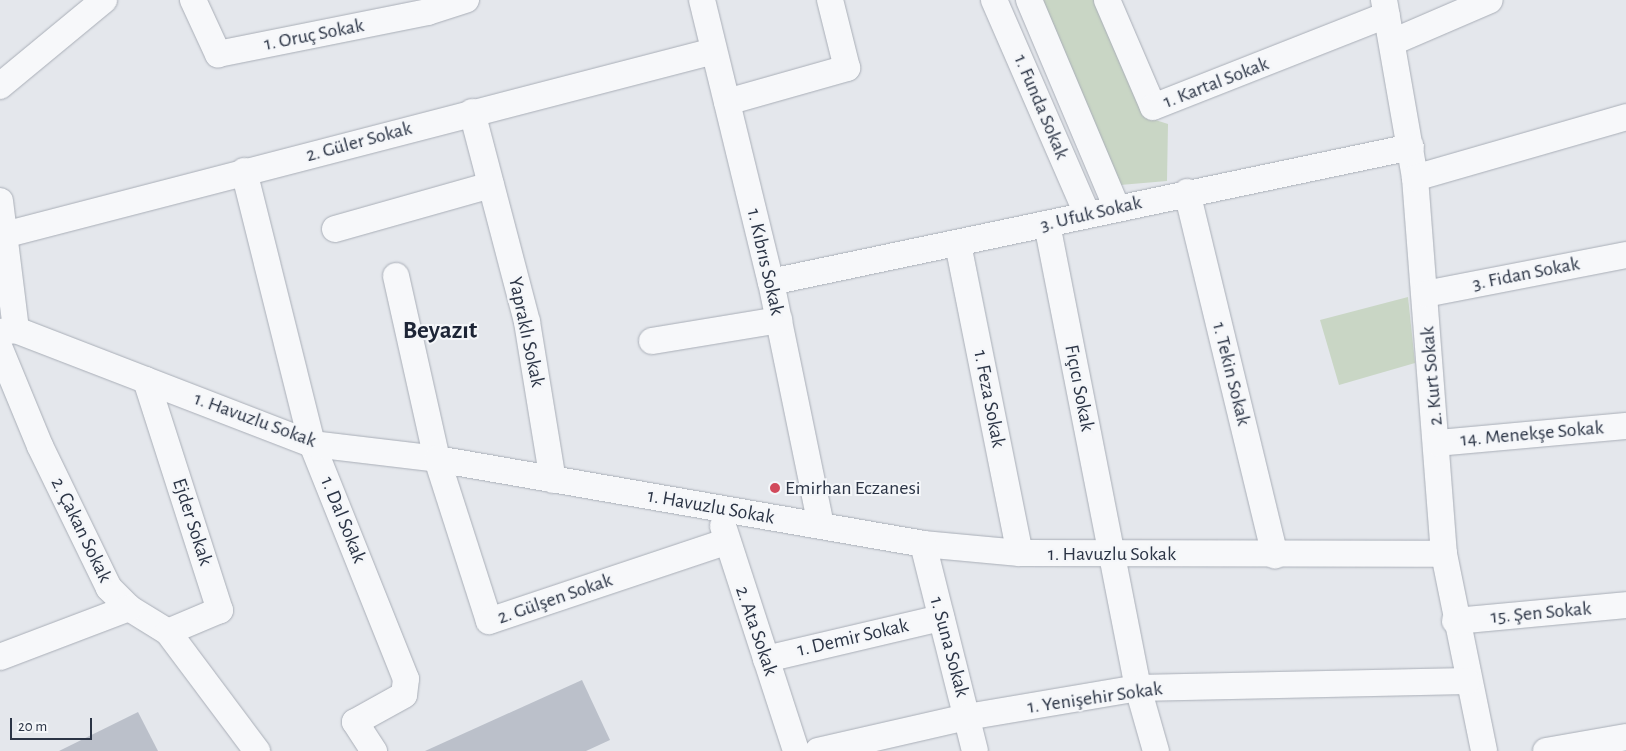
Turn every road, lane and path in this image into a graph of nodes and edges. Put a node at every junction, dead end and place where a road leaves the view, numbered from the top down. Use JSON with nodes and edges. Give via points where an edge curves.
{"nodes":[{"id":1,"x":193,"y":0,"type":"edge"},
{"id":2,"x":466,"y":0,"type":"edge"},
{"id":3,"x":830,"y":0,"type":"edge"},
{"id":4,"x":994,"y":0,"type":"edge"},
{"id":5,"x":1029,"y":0,"type":"edge"},
{"id":6,"x":1107,"y":0,"type":"edge"},
{"id":7,"x":1490,"y":0,"type":"edge"},
{"id":8,"x":100,"y":1,"type":"edge"},
{"id":9,"x":707,"y":1,"type":"edge"},
{"id":10,"x":426,"y":6,"type":"edge"},
{"id":11,"x":1386,"y":8,"type":"edge"},
{"id":12,"x":1394,"y":41,"type":"junction"},
{"id":13,"x":714,"y":51,"type":"junction"},
{"id":14,"x":0,"y":86,"type":"edge"},
{"id":15,"x":727,"y":102,"type":"junction"},
{"id":16,"x":472,"y":112,"type":"junction"},
{"id":17,"x":1626,"y":117,"type":"edge"},
{"id":18,"x":1411,"y":147,"type":"junction"},
{"id":19,"x":244,"y":172,"type":"junction"},
{"id":20,"x":1415,"y":178,"type":"junction"},
{"id":21,"x":491,"y":185,"type":"junction"},
{"id":22,"x":1187,"y":192,"type":"junction"},
{"id":23,"x":0,"y":201,"type":"edge"},
{"id":24,"x":1117,"y":208,"type":"junction"},
{"id":25,"x":1087,"y":214,"type":"junction"},
{"id":26,"x":1047,"y":224,"type":"junction"},
{"id":27,"x":335,"y":229,"type":"dead end"},
{"id":28,"x":4,"y":235,"type":"junction"},
{"id":29,"x":958,"y":244,"type":"junction"},
{"id":30,"x":1626,"y":255,"type":"edge"},
{"id":31,"x":396,"y":276,"type":"dead end"},
{"id":32,"x":771,"y":282,"type":"junction"},
{"id":33,"x":1426,"y":294,"type":"junction"},
{"id":34,"x":779,"y":320,"type":"junction"},
{"id":35,"x":5,"y":337,"type":"edge"},
{"id":36,"x":652,"y":341,"type":"dead end"},
{"id":37,"x":146,"y":380,"type":"junction"},
{"id":38,"x":1626,"y":426,"type":"edge"},
{"id":39,"x":1438,"y":443,"type":"junction"},
{"id":40,"x":312,"y":444,"type":"junction"},
{"id":41,"x":438,"y":459,"type":"junction"},
{"id":42,"x":553,"y":480,"type":"junction"},
{"id":43,"x":721,"y":510,"type":"junction"},
{"id":44,"x":821,"y":525,"type":"junction"},
{"id":45,"x":726,"y":542,"type":"junction"},
{"id":46,"x":923,"y":544,"type":"junction"},
{"id":47,"x":1020,"y":553,"type":"junction"},
{"id":48,"x":1112,"y":553,"type":"junction"},
{"id":49,"x":1444,"y":554,"type":"junction"},
{"id":50,"x":1275,"y":555,"type":"junction"},
{"id":51,"x":1626,"y":605,"type":"edge"},
{"id":52,"x":129,"y":608,"type":"junction"},
{"id":53,"x":941,"y":618,"type":"junction"},
{"id":54,"x":1456,"y":621,"type":"junction"},
{"id":55,"x":168,"y":632,"type":"junction"},
{"id":56,"x":0,"y":657,"type":"edge"},
{"id":57,"x":766,"y":659,"type":"junction"},
{"id":58,"x":1467,"y":681,"type":"junction"},
{"id":59,"x":1138,"y":688,"type":"junction"},
{"id":60,"x":967,"y":717,"type":"junction"},
{"id":61,"x":1626,"y":737,"type":"edge"},
{"id":62,"x":257,"y":751,"type":"edge"},
{"id":63,"x":374,"y":751,"type":"edge"},
{"id":64,"x":796,"y":751,"type":"edge"},
{"id":65,"x":818,"y":751,"type":"edge"},
{"id":66,"x":975,"y":751,"type":"edge"},
{"id":67,"x":1156,"y":751,"type":"edge"},
{"id":68,"x":1484,"y":751,"type":"edge"},
{"id":69,"x":1546,"y":751,"type":"edge"}],
"edges":[{"from":1,"to":10,"type":"street","name":"1. Oruç Sokak","via":[[218,54]]},
{"from":2,"to":10,"type":"street","name":"1. Oruç Sokak"},
{"from":3,"to":15,"type":"street","via":[[847,68]]},
{"from":4,"to":25,"type":"street","name":"1. Funda Sokak"},
{"from":5,"to":24,"type":"street","name":"1. Funda Sokak"},
{"from":6,"to":11,"type":"street","name":"1. Kartal Sokak","via":[[1153,107]]},
{"from":7,"to":12,"type":"street"},
{"from":8,"to":14,"type":"street"},
{"from":9,"to":13,"type":"street","name":"1. Kıbrıs Sokak"},
{"from":11,"to":12,"type":"street","name":"2. Kurt Sokak"},
{"from":12,"to":18,"type":"street","name":"2. Kurt Sokak"},
{"from":13,"to":15,"type":"street","name":"1. Kıbrıs Sokak"},
{"from":13,"to":16,"type":"street","name":"2. Güler Sokak"},
{"from":15,"to":32,"type":"street","name":"1. Kıbrıs Sokak"},
{"from":16,"to":19,"type":"street","name":"2. Güler Sokak"},
{"from":16,"to":21,"type":"street","name":"Yapraklı Sokak"},
{"from":17,"to":20,"type":"street"},
{"from":18,"to":20,"type":"street","name":"2. Kurt Sokak"},
{"from":18,"to":22,"type":"street","name":"3. Ufuk Sokak"},
{"from":19,"to":28,"type":"street","name":"2. Güler Sokak"},
{"from":19,"to":40,"type":"street","name":"1. Dal Sokak"},
{"from":20,"to":33,"type":"street","name":"2. Kurt Sokak"},
{"from":21,"to":27,"type":"street"},
{"from":21,"to":42,"type":"street","name":"Yapraklı Sokak","via":[[526,322]]},
{"from":22,"to":24,"type":"street","name":"3. Ufuk Sokak"},
{"from":22,"to":50,"type":"street","name":"1. Tekin Sokak"},
{"from":23,"to":28,"type":"street","name":"2. Çakan Sokak"},
{"from":24,"to":25,"type":"street","name":"3. Ufuk Sokak"},
{"from":25,"to":26,"type":"street","name":"3. Ufuk Sokak"},
{"from":26,"to":29,"type":"street","name":"3. Ufuk Sokak"},
{"from":26,"to":48,"type":"street","name":"Fıçıcı Sokak"},
{"from":28,"to":35,"type":"street","name":"2. Çakan Sokak"},
{"from":29,"to":32,"type":"street","name":"3. Ufuk Sokak"},
{"from":29,"to":47,"type":"street","name":"1. Feza Sokak"},
{"from":30,"to":33,"type":"street","name":"3. Fidan Sokak"},
{"from":31,"to":41,"type":"street"},
{"from":32,"to":34,"type":"street","name":"1. Kıbrıs Sokak"},
{"from":33,"to":39,"type":"street","name":"2. Kurt Sokak"},
{"from":34,"to":36,"type":"street"},
{"from":34,"to":44,"type":"street","name":"1. Kıbrıs Sokak"},
{"from":35,"to":37,"type":"street","name":"1. Havuzlu Sokak"},
{"from":35,"to":52,"type":"street","name":"2. Çakan Sokak","via":[[70,511],[109,588]]},
{"from":37,"to":40,"type":"street","name":"1. Havuzlu Sokak"},
{"from":37,"to":55,"type":"street","name":"Ejder Sokak","via":[[220,610]]},
{"from":38,"to":39,"type":"street","name":"14. Menekşe Sokak"},
{"from":39,"to":49,"type":"street","name":"2. Kurt Sokak"},
{"from":40,"to":41,"type":"street","name":"1. Havuzlu Sokak"},
{"from":40,"to":63,"type":"street","name":"1. Dal Sokak","via":[[406,679],[404,695],[355,722]]},
{"from":41,"to":42,"type":"street","name":"1. Havuzlu Sokak"},
{"from":41,"to":45,"type":"street","name":"2. Gülşen Sokak","via":[[489,621]]},
{"from":42,"to":43,"type":"street","name":"1. Havuzlu Sokak"},
{"from":43,"to":44,"type":"street","name":"1. Havuzlu Sokak"},
{"from":43,"to":45,"type":"street","name":"2. Ata Sokak"},
{"from":44,"to":46,"type":"street","name":"1. Havuzlu Sokak"},
{"from":45,"to":57,"type":"street","name":"2. Ata Sokak"},
{"from":46,"to":47,"type":"street","name":"1. Havuzlu Sokak"},
{"from":46,"to":53,"type":"street","name":"1. Suna Sokak"},
{"from":47,"to":48,"type":"street","name":"1. Havuzlu Sokak"},
{"from":48,"to":50,"type":"street","name":"1. Havuzlu Sokak"},
{"from":48,"to":59,"type":"street","name":"Fıçıcı Sokak"},
{"from":49,"to":50,"type":"street","name":"1. Havuzlu Sokak"},
{"from":49,"to":54,"type":"street","name":"2. Kurt Sokak"},
{"from":51,"to":54,"type":"street","name":"15. Şen Sokak"},
{"from":52,"to":55,"type":"street","name":"2. Çakan Sokak"},
{"from":52,"to":56,"type":"street"},
{"from":53,"to":57,"type":"street","name":"1. Demir Sokak"},
{"from":53,"to":60,"type":"street","name":"1. Suna Sokak"},
{"from":54,"to":58,"type":"street","name":"2. Kurt Sokak"},
{"from":55,"to":62,"type":"street","name":"2. Çakan Sokak"},
{"from":57,"to":64,"type":"street","name":"2. Ata Sokak"},
{"from":58,"to":59,"type":"street","name":"1. Yenişehir Sokak"},
{"from":58,"to":68,"type":"street","name":"2. Kurt Sokak"},
{"from":59,"to":60,"type":"street","name":"1. Yenişehir Sokak"},
{"from":59,"to":67,"type":"street","name":"Fıçıcı Sokak"},
{"from":60,"to":65,"type":"street","name":"1. Yenişehir Sokak"},
{"from":60,"to":66,"type":"street","name":"1. Suna Sokak"},
{"from":61,"to":69,"type":"street"}]}
